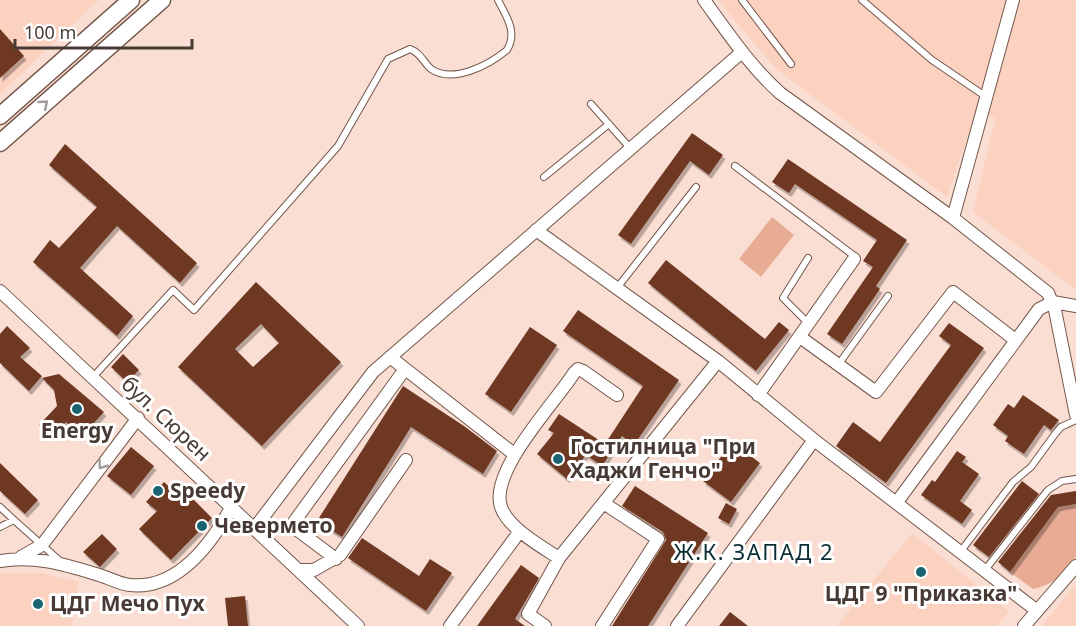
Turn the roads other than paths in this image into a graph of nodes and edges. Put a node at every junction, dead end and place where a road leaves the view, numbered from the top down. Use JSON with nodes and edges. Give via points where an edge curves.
{"nodes":[{"id":1,"x":131,"y":0,"type":"edge"},
{"id":2,"x":162,"y":0,"type":"edge"},
{"id":3,"x":498,"y":0,"type":"edge"},
{"id":4,"x":704,"y":0,"type":"edge"},
{"id":5,"x":742,"y":0,"type":"edge"},
{"id":6,"x":862,"y":0,"type":"edge"},
{"id":7,"x":1014,"y":0,"type":"edge"},
{"id":8,"x":742,"y":52,"type":"junction"},
{"id":9,"x":790,"y":64,"type":"dead end"},
{"id":10,"x":988,"y":98,"type":"junction"},
{"id":11,"x":591,"y":104,"type":"dead end"},
{"id":12,"x":0,"y":116,"type":"edge"},
{"id":13,"x":609,"y":124,"type":"junction"},
{"id":14,"x":0,"y":143,"type":"edge"},
{"id":15,"x":631,"y":150,"type":"junction"},
{"id":16,"x":735,"y":166,"type":"dead end"},
{"id":17,"x":544,"y":177,"type":"dead end"},
{"id":18,"x":696,"y":187,"type":"dead end"},
{"id":19,"x":953,"y":218,"type":"junction"},
{"id":20,"x":536,"y":230,"type":"junction"},
{"id":21,"x":808,"y":258,"type":"dead end"},
{"id":22,"x":854,"y":259,"type":"joint"},
{"id":23,"x":616,"y":288,"type":"junction"},
{"id":24,"x":0,"y":291,"type":"edge"},
{"id":25,"x":888,"y":296,"type":"dead end"},
{"id":26,"x":1053,"y":302,"type":"junction"},
{"id":27,"x":1076,"y":306,"type":"edge"},
{"id":28,"x":809,"y":324,"type":"junction"},
{"id":29,"x":800,"y":337,"type":"junction"},
{"id":30,"x":1014,"y":339,"type":"junction"},
{"id":31,"x":390,"y":357,"type":"junction"},
{"id":32,"x":718,"y":362,"type":"junction"},
{"id":33,"x":837,"y":366,"type":"junction"},
{"id":34,"x":405,"y":369,"type":"junction"},
{"id":35,"x":93,"y":377,"type":"junction"},
{"id":36,"x":617,"y":395,"type":"dead end"},
{"id":37,"x":758,"y":395,"type":"junction"},
{"id":38,"x":1076,"y":415,"type":"edge"},
{"id":39,"x":138,"y":418,"type":"junction"},
{"id":40,"x":1076,"y":420,"type":"edge"},
{"id":41,"x":814,"y":440,"type":"junction"},
{"id":42,"x":514,"y":454,"type":"junction"},
{"id":43,"x":406,"y":460,"type":"dead end"},
{"id":44,"x":1076,"y":479,"type":"edge"},
{"id":45,"x":897,"y":502,"type":"junction"},
{"id":46,"x":605,"y":504,"type":"junction"},
{"id":47,"x":0,"y":507,"type":"edge"},
{"id":48,"x":231,"y":508,"type":"junction"},
{"id":49,"x":14,"y":520,"type":"junction"},
{"id":50,"x":0,"y":527,"type":"edge"},
{"id":51,"x":254,"y":529,"type":"junction"},
{"id":52,"x":520,"y":531,"type":"junction"},
{"id":53,"x":42,"y":545,"type":"junction"},
{"id":54,"x":961,"y":551,"type":"junction"},
{"id":55,"x":21,"y":557,"type":"junction"},
{"id":56,"x":559,"y":558,"type":"junction"},
{"id":57,"x":336,"y":559,"type":"junction"},
{"id":58,"x":0,"y":561,"type":"edge"},
{"id":59,"x":63,"y":564,"type":"junction"},
{"id":60,"x":1076,"y":566,"type":"edge"},
{"id":61,"x":300,"y":570,"type":"junction"},
{"id":62,"x":985,"y":570,"type":"junction"},
{"id":63,"x":1036,"y":610,"type":"junction"},
{"id":64,"x":454,"y":625,"type":"edge"},
{"id":65,"x":358,"y":626,"type":"edge"},
{"id":66,"x":545,"y":626,"type":"edge"},
{"id":67,"x":602,"y":626,"type":"edge"},
{"id":68,"x":677,"y":626,"type":"edge"},
{"id":69,"x":1024,"y":626,"type":"edge"}],
"edges":[{"from":1,"to":12,"type":"street"},
{"from":14,"to":2,"type":"street","one_way":true},
{"from":3,"to":35,"type":"lane","via":[[510,25],[512,37],[507,50],[483,65],[450,75],[430,68],[418,52],[410,49],[388,59],[338,146],[194,310],[173,290]]},
{"from":4,"to":8,"type":"street"},
{"from":5,"to":9,"type":"lane"},
{"from":6,"to":10,"type":"lane","via":[[932,60]]},
{"from":7,"to":10,"type":"street"},
{"from":8,"to":15,"type":"street"},
{"from":8,"to":19,"type":"street","via":[[780,93]]},
{"from":10,"to":19,"type":"street"},
{"from":11,"to":13,"type":"lane"},
{"from":13,"to":15,"type":"lane"},
{"from":13,"to":17,"type":"lane"},
{"from":15,"to":20,"type":"street"},
{"from":16,"to":22,"type":"lane"},
{"from":18,"to":23,"type":"lane"},
{"from":19,"to":26,"type":"street","via":[[1042,286]]},
{"from":20,"to":23,"type":"street"},
{"from":20,"to":31,"type":"street"},
{"from":21,"to":28,"type":"lane","via":[[783,298]]},
{"from":22,"to":28,"type":"street"},
{"from":23,"to":32,"type":"street"},
{"from":24,"to":35,"type":"street","name":"бул. Сюрен"},
{"from":25,"to":33,"type":"lane"},
{"from":26,"to":27,"type":"street"},
{"from":26,"to":30,"type":"street","via":[[1039,309]]},
{"from":26,"to":38,"type":"street"},
{"from":28,"to":29,"type":"street"},
{"from":29,"to":33,"type":"street"},
{"from":29,"to":37,"type":"street"},
{"from":30,"to":33,"type":"street","via":[[953,292],[876,392]]},
{"from":30,"to":45,"type":"street"},
{"from":31,"to":34,"type":"street"},
{"from":31,"to":51,"type":"street","via":[[373,372]]},
{"from":32,"to":37,"type":"street"},
{"from":32,"to":46,"type":"street"},
{"from":34,"to":42,"type":"street"},
{"from":34,"to":57,"type":"street","via":[[294,522],[297,529]]},
{"from":35,"to":39,"type":"street","name":"бул. Сюрен"},
{"from":36,"to":42,"type":"street","via":[[578,369]]},
{"from":37,"to":41,"type":"street"},
{"from":39,"to":48,"type":"street","name":"бул. Сюрен"},
{"from":39,"to":53,"type":"street","one_way":true},
{"from":40,"to":54,"type":"lane","via":[[1061,427]]},
{"from":41,"to":45,"type":"street"},
{"from":41,"to":68,"type":"street"},
{"from":42,"to":52,"type":"street","via":[[500,489],[501,508]]},
{"from":43,"to":57,"type":"street"},
{"from":44,"to":62,"type":"lane","via":[[1062,481],[1048,490]]},
{"from":45,"to":54,"type":"street"},
{"from":46,"to":56,"type":"street"},
{"from":46,"to":67,"type":"street","via":[[658,539]]},
{"from":47,"to":49,"type":"lane"},
{"from":48,"to":51,"type":"street","name":"бул. Сюрен"},
{"from":48,"to":59,"type":"street","via":[[205,549],[182,570],[162,580],[131,585]]},
{"from":49,"to":50,"type":"lane"},
{"from":49,"to":53,"type":"lane"},
{"from":51,"to":61,"type":"street","name":"бул. Сюрен"},
{"from":52,"to":56,"type":"street"},
{"from":52,"to":64,"type":"street"},
{"from":53,"to":55,"type":"street"},
{"from":53,"to":59,"type":"lane"},
{"from":54,"to":62,"type":"street"},
{"from":55,"to":58,"type":"street"},
{"from":55,"to":59,"type":"street"},
{"from":56,"to":66,"type":"street","via":[[528,614]]},
{"from":57,"to":61,"type":"street","via":[[314,570]]},
{"from":60,"to":63,"type":"street"},
{"from":61,"to":65,"type":"street","name":"бул. Сюрен"},
{"from":62,"to":63,"type":"street"},
{"from":63,"to":69,"type":"street"}]}
